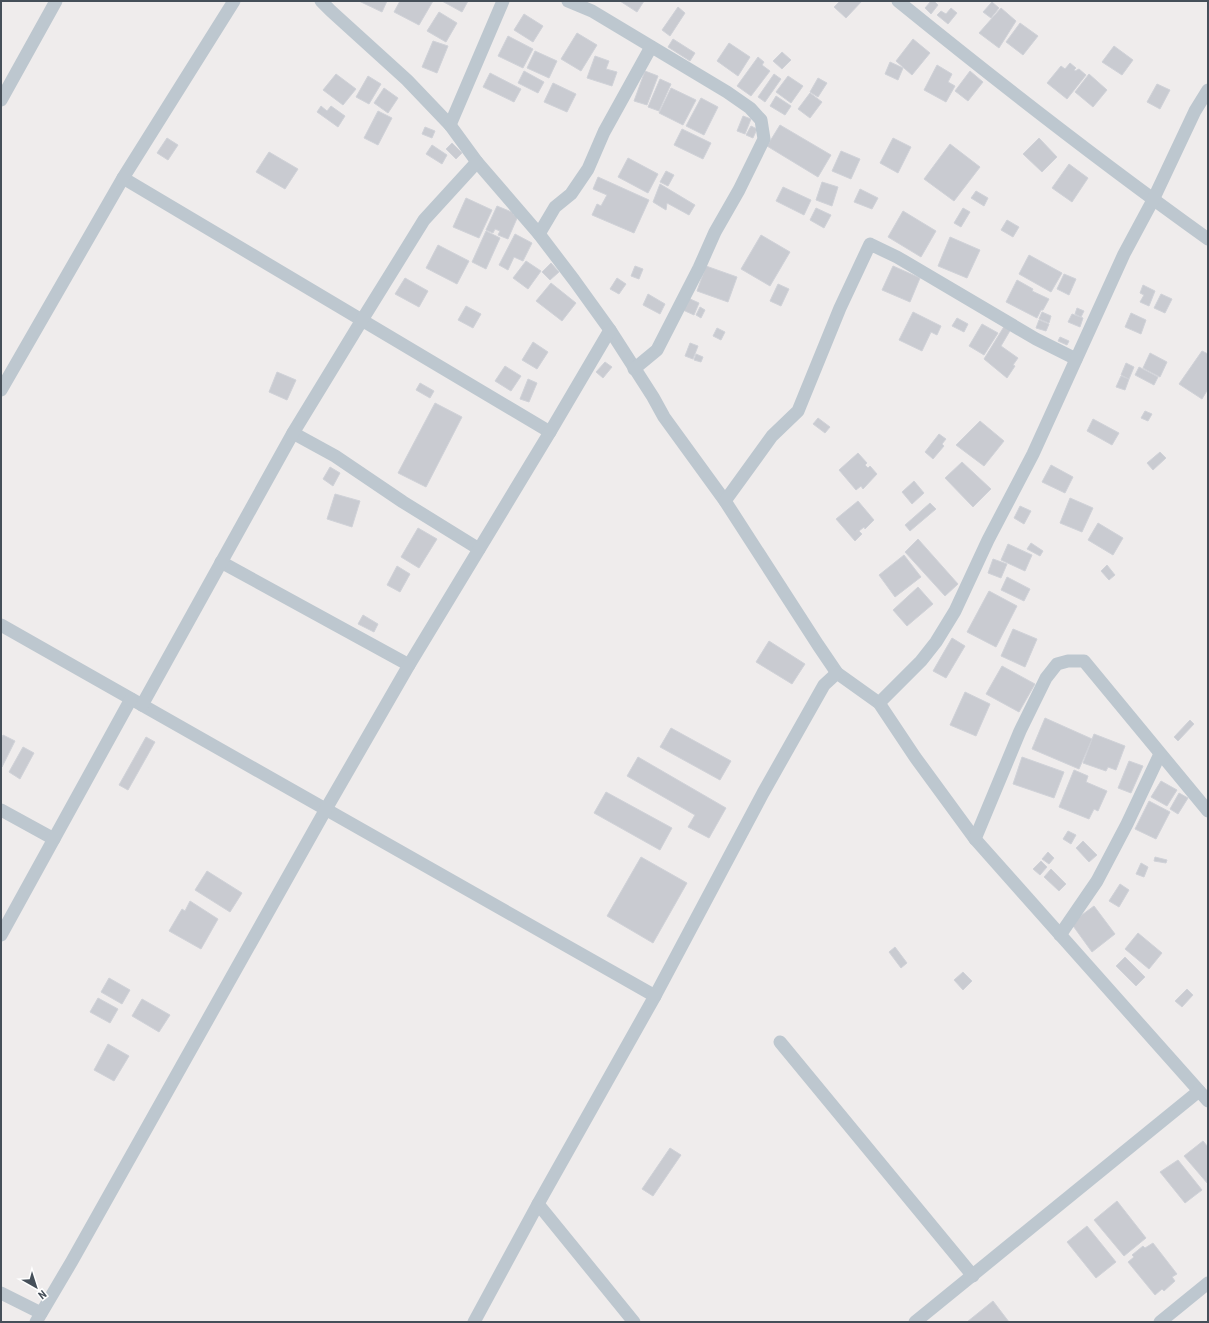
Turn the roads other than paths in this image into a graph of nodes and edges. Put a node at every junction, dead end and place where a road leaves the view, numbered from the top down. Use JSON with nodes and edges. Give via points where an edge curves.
{"nodes":[{"id":1,"x":56,"y":1,"type":"edge"},
{"id":2,"x":234,"y":1,"type":"edge"},
{"id":3,"x":321,"y":1,"type":"edge"},
{"id":4,"x":503,"y":1,"type":"edge"},
{"id":5,"x":568,"y":1,"type":"edge"},
{"id":6,"x":906,"y":3,"type":"edge"},
{"id":7,"x":651,"y":47,"type":"junction"},
{"id":8,"x":1208,"y":90,"type":"edge"},
{"id":9,"x":1,"y":100,"type":"edge"},
{"id":10,"x":450,"y":125,"type":"junction"},
{"id":11,"x":476,"y":162,"type":"junction"},
{"id":12,"x":123,"y":178,"type":"junction"},
{"id":13,"x":1153,"y":200,"type":"junction"},
{"id":14,"x":539,"y":234,"type":"junction"},
{"id":15,"x":1208,"y":239,"type":"edge"},
{"id":16,"x":362,"y":320,"type":"junction"},
{"id":17,"x":610,"y":330,"type":"junction"},
{"id":18,"x":1076,"y":359,"type":"junction"},
{"id":19,"x":634,"y":369,"type":"junction"},
{"id":20,"x":1,"y":390,"type":"edge"},
{"id":21,"x":550,"y":432,"type":"junction"},
{"id":22,"x":293,"y":433,"type":"junction"},
{"id":23,"x":725,"y":501,"type":"junction"},
{"id":24,"x":479,"y":549,"type":"junction"},
{"id":25,"x":221,"y":562,"type":"junction"},
{"id":26,"x":1,"y":626,"type":"edge"},
{"id":27,"x":409,"y":665,"type":"junction"},
{"id":28,"x":837,"y":673,"type":"junction"},
{"id":29,"x":136,"y":702,"type":"junction"},
{"id":30,"x":879,"y":703,"type":"junction"},
{"id":31,"x":1160,"y":754,"type":"junction"},
{"id":32,"x":326,"y":809,"type":"junction"},
{"id":33,"x":1,"y":810,"type":"edge"},
{"id":34,"x":1208,"y":811,"type":"edge"},
{"id":35,"x":54,"y":839,"type":"junction"},
{"id":36,"x":975,"y":840,"type":"junction"},
{"id":37,"x":1,"y":935,"type":"edge"},
{"id":38,"x":1060,"y":936,"type":"junction"},
{"id":39,"x":655,"y":996,"type":"junction"},
{"id":40,"x":780,"y":1042,"type":"dead end"},
{"id":41,"x":1204,"y":1096,"type":"edge"},
{"id":42,"x":538,"y":1204,"type":"junction"},
{"id":43,"x":973,"y":1276,"type":"junction"},
{"id":44,"x":1208,"y":1283,"type":"edge"},
{"id":45,"x":1,"y":1292,"type":"edge"},
{"id":46,"x":38,"y":1318,"type":"edge"},
{"id":47,"x":474,"y":1322,"type":"edge"},
{"id":48,"x":634,"y":1322,"type":"edge"},
{"id":49,"x":915,"y":1322,"type":"edge"},
{"id":50,"x":1160,"y":1322,"type":"edge"}],
"edges":[{"from":1,"to":9,"type":"street"},
{"from":2,"to":12,"type":"street"},
{"from":3,"to":10,"type":"street","via":[[407,80]]},
{"from":4,"to":10,"type":"street"},
{"from":5,"to":7,"type":"street","via":[[592,11]]},
{"from":6,"to":13,"type":"street","via":[[977,65]]},
{"from":7,"to":14,"type":"street","via":[[604,132],[588,169],[571,194],[555,207]]},
{"from":7,"to":19,"type":"street","via":[[750,108],[761,120],[764,139],[656,350]]},
{"from":8,"to":13,"type":"street","via":[[1195,111]]},
{"from":10,"to":11,"type":"street"},
{"from":11,"to":14,"type":"street"},
{"from":11,"to":16,"type":"street","via":[[424,220]]},
{"from":12,"to":16,"type":"street"},
{"from":12,"to":20,"type":"street"},
{"from":13,"to":15,"type":"street"},
{"from":13,"to":18,"type":"street","via":[[1124,254]]},
{"from":14,"to":17,"type":"street"},
{"from":16,"to":21,"type":"street"},
{"from":16,"to":22,"type":"street"},
{"from":17,"to":19,"type":"street"},
{"from":17,"to":21,"type":"street"},
{"from":18,"to":23,"type":"street","via":[[1036,339],[897,257],[870,244],[840,308],[798,411],[772,436]]},
{"from":18,"to":30,"type":"street","via":[[1033,454],[988,540],[955,611],[921,661]]},
{"from":19,"to":23,"type":"street","via":[[664,417]]},
{"from":21,"to":24,"type":"street"},
{"from":22,"to":24,"type":"street","via":[[335,456]]},
{"from":22,"to":25,"type":"street"},
{"from":23,"to":28,"type":"street"},
{"from":24,"to":27,"type":"street"},
{"from":25,"to":27,"type":"street"},
{"from":25,"to":29,"type":"street"},
{"from":26,"to":29,"type":"street"},
{"from":27,"to":32,"type":"street"},
{"from":28,"to":30,"type":"street"},
{"from":28,"to":39,"type":"street","via":[[824,685]]},
{"from":29,"to":32,"type":"street"},
{"from":29,"to":35,"type":"street"},
{"from":30,"to":36,"type":"street"},
{"from":31,"to":34,"type":"street"},
{"from":31,"to":36,"type":"street","via":[[1084,661],[1057,664],[1046,678],[1020,731]]},
{"from":31,"to":38,"type":"street","via":[[1097,881]]},
{"from":32,"to":39,"type":"street"},
{"from":32,"to":46,"type":"street"},
{"from":33,"to":35,"type":"street"},
{"from":35,"to":37,"type":"street"},
{"from":36,"to":38,"type":"street"},
{"from":38,"to":41,"type":"street"},
{"from":39,"to":42,"type":"street"},
{"from":40,"to":43,"type":"street"},
{"from":41,"to":43,"type":"street"},
{"from":42,"to":47,"type":"street"},
{"from":42,"to":48,"type":"street"},
{"from":43,"to":49,"type":"street"},
{"from":44,"to":50,"type":"street"},
{"from":45,"to":46,"type":"street"}]}
